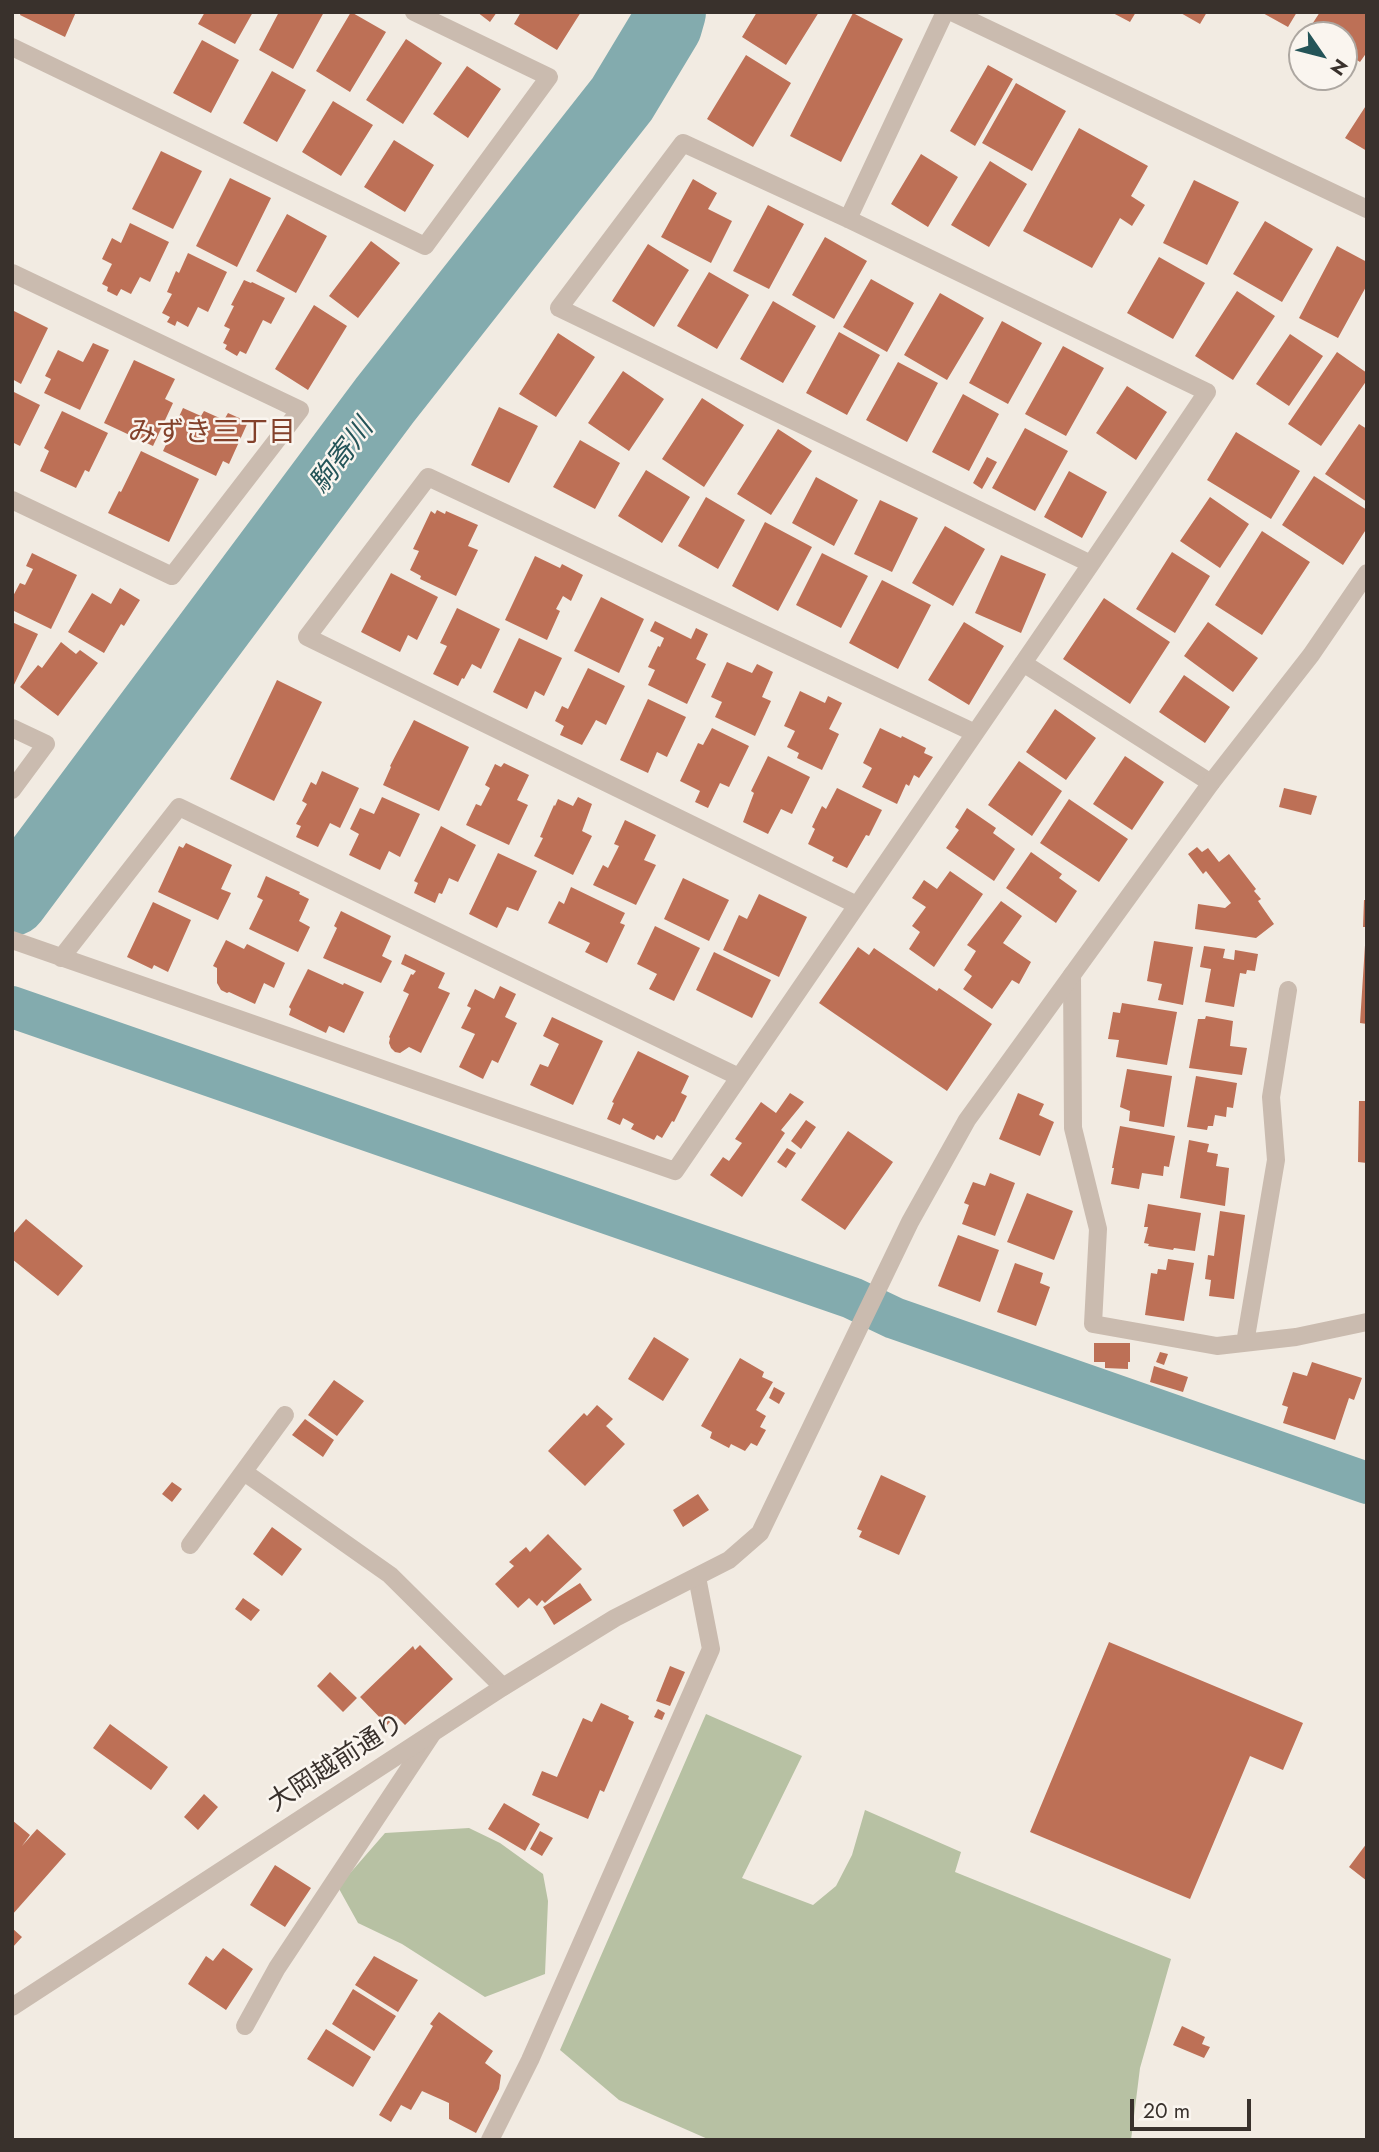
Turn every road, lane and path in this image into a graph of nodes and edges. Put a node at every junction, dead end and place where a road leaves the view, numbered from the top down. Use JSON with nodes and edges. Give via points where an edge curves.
{"nodes":[{"id":1,"x":414,"y":12,"type":"edge"},
{"id":2,"x":945,"y":12,"type":"edge"},
{"id":3,"x":952,"y":12,"type":"edge"},
{"id":4,"x":12,"y":47,"type":"edge"},
{"id":5,"x":1367,"y":209,"type":"edge"},
{"id":6,"x":848,"y":219,"type":"junction"},
{"id":7,"x":12,"y":273,"type":"edge"},
{"id":8,"x":12,"y":500,"type":"edge"},
{"id":9,"x":1091,"y":564,"type":"junction"},
{"id":10,"x":1367,"y":573,"type":"edge"},
{"id":11,"x":1023,"y":663,"type":"junction"},
{"id":12,"x":12,"y":728,"type":"edge"},
{"id":13,"x":975,"y":733,"type":"junction"},
{"id":14,"x":1211,"y":783,"type":"junction"},
{"id":15,"x":12,"y":790,"type":"edge"},
{"id":16,"x":857,"y":905,"type":"junction"},
{"id":17,"x":20,"y":943,"type":"edge"},
{"id":18,"x":61,"y":958,"type":"junction"},
{"id":19,"x":1072,"y":975,"type":"junction"},
{"id":20,"x":1289,"y":990,"type":"dead end"},
{"id":21,"x":739,"y":1077,"type":"junction"},
{"id":22,"x":1367,"y":1322,"type":"edge"},
{"id":23,"x":1245,"y":1343,"type":"junction"},
{"id":24,"x":285,"y":1415,"type":"dead end"},
{"id":25,"x":244,"y":1472,"type":"junction"},
{"id":26,"x":190,"y":1545,"type":"dead end"},
{"id":27,"x":697,"y":1577,"type":"junction"},
{"id":28,"x":503,"y":1687,"type":"junction"},
{"id":29,"x":432,"y":1734,"type":"junction"},
{"id":30,"x":12,"y":2007,"type":"edge"},
{"id":31,"x":245,"y":2026,"type":"dead end"},
{"id":32,"x":490,"y":2140,"type":"edge"}],
"edges":[{"from":1,"to":4,"type":"street","via":[[549,77],[425,246]]},
{"from":2,"to":6,"type":"street"},
{"from":3,"to":5,"type":"street"},
{"from":6,"to":9,"type":"street","via":[[1207,391]]},
{"from":6,"to":9,"type":"street","via":[[683,144],[559,308]]},
{"from":7,"to":8,"type":"street","via":[[300,410],[172,576]]},
{"from":9,"to":11,"type":"street"},
{"from":10,"to":14,"type":"street","name":"大岡越前通り","via":[[1311,655]]},
{"from":11,"to":13,"type":"street"},
{"from":11,"to":14,"type":"street"},
{"from":12,"to":15,"type":"street","via":[[46,744]]},
{"from":13,"to":16,"type":"street"},
{"from":13,"to":16,"type":"street","via":[[428,477],[307,637]]},
{"from":14,"to":19,"type":"street","name":"大岡越前通り"},
{"from":16,"to":21,"type":"street"},
{"from":17,"to":18,"type":"street"},
{"from":18,"to":21,"type":"street","via":[[675,1171]]},
{"from":18,"to":21,"type":"street","via":[[179,807]]},
{"from":19,"to":23,"type":"street","via":[[1073,1128],[1098,1229],[1093,1324],[1217,1346]]},
{"from":19,"to":27,"type":"street","name":"大岡越前通り","via":[[967,1120],[910,1222],[760,1533],[729,1560]]},
{"from":20,"to":23,"type":"street","via":[[1271,1097],[1276,1160]]},
{"from":22,"to":23,"type":"street"},
{"from":24,"to":25,"type":"street"},
{"from":25,"to":26,"type":"street"},
{"from":25,"to":28,"type":"street","via":[[390,1575]]},
{"from":27,"to":28,"type":"street","name":"大岡越前通り","via":[[615,1618]]},
{"from":27,"to":32,"type":"street","via":[[711,1649],[530,2060]]},
{"from":28,"to":29,"type":"street","name":"大岡越前通り"},
{"from":29,"to":30,"type":"street","name":"大岡越前通り"},
{"from":29,"to":31,"type":"street","via":[[277,1968]]}]}
